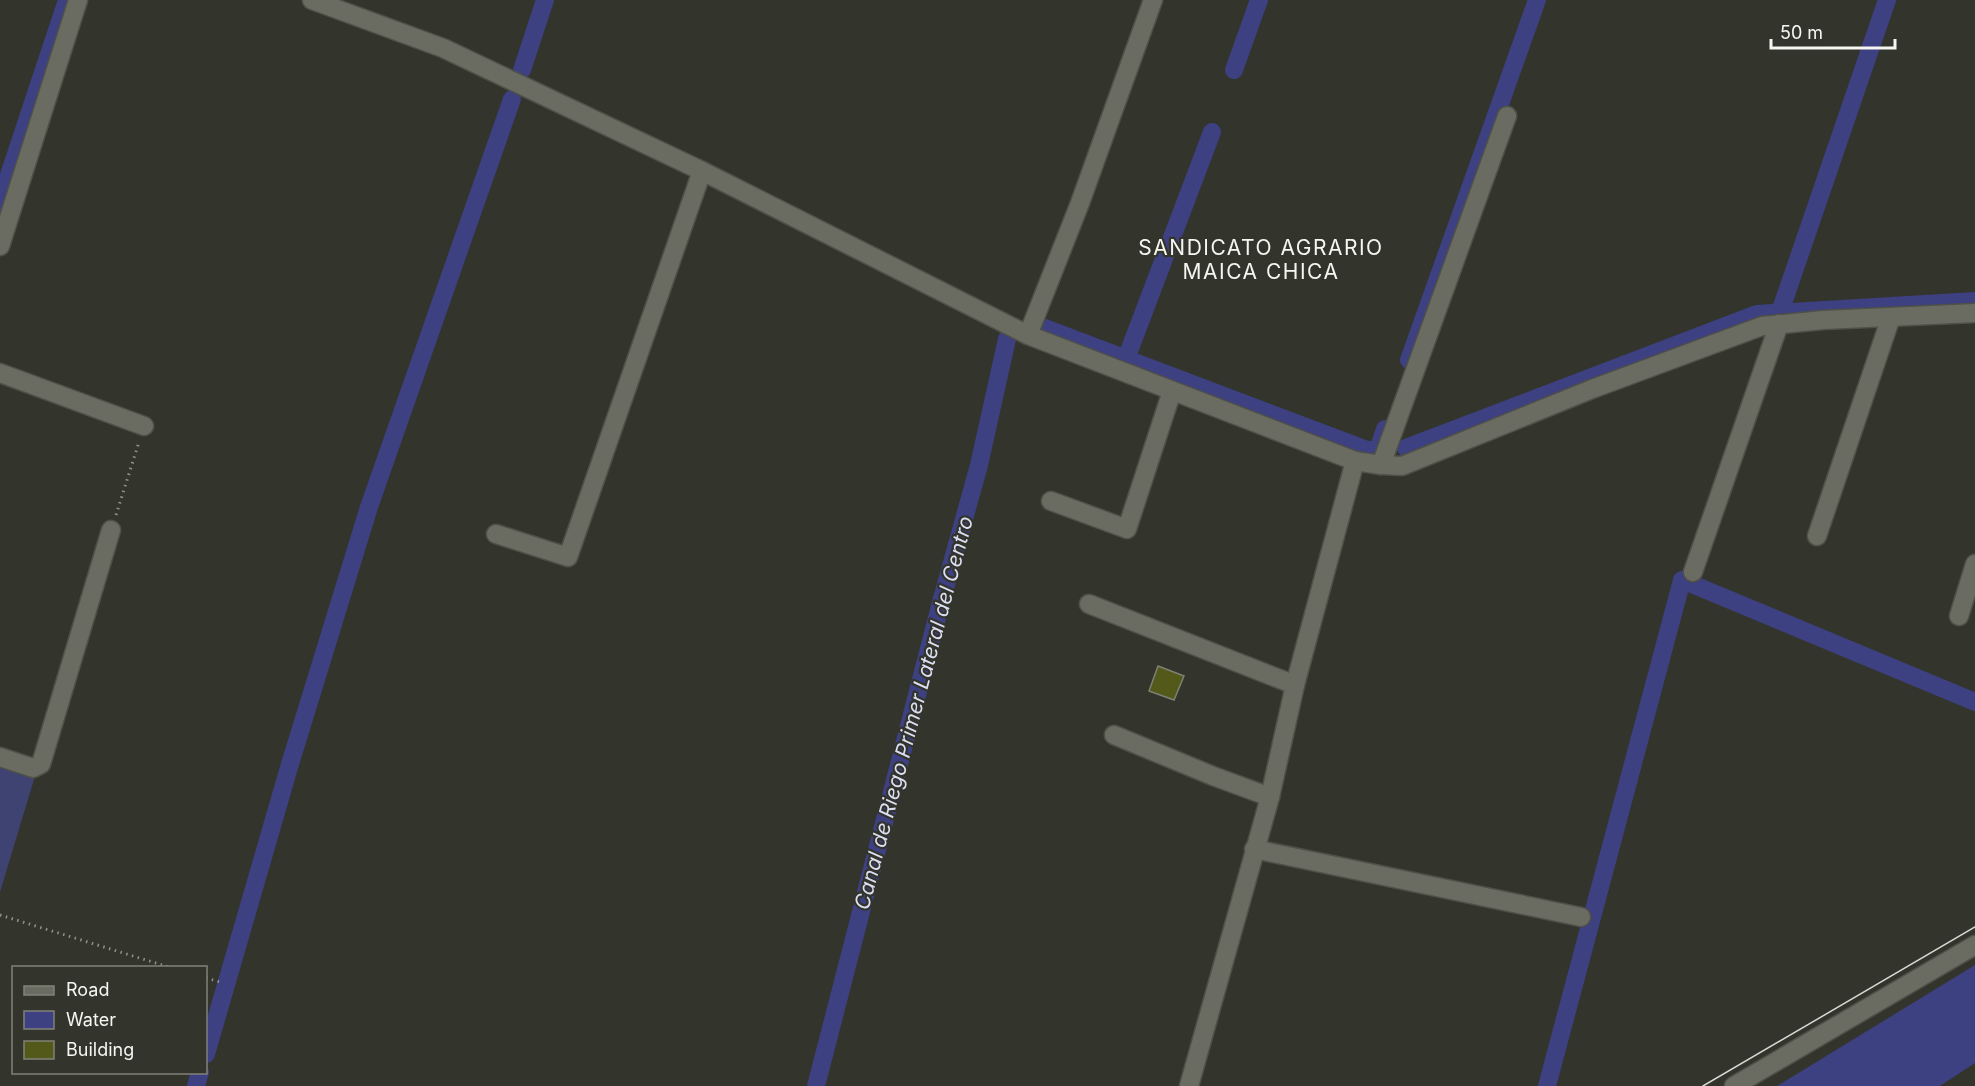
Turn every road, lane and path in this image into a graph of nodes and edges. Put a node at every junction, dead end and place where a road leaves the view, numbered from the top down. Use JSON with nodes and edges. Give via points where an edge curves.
{"nodes":[{"id":1,"x":78,"y":0,"type":"edge"},
{"id":2,"x":312,"y":0,"type":"edge"},
{"id":3,"x":1153,"y":0,"type":"edge"},
{"id":4,"x":1507,"y":116,"type":"dead end"},
{"id":5,"x":702,"y":171,"type":"junction"},
{"id":6,"x":0,"y":246,"type":"edge"},
{"id":7,"x":1975,"y":313,"type":"edge"},
{"id":8,"x":1891,"y":317,"type":"junction"},
{"id":9,"x":1779,"y":324,"type":"junction"},
{"id":10,"x":1028,"y":334,"type":"junction"},
{"id":11,"x":0,"y":373,"type":"edge"},
{"id":12,"x":1172,"y":391,"type":"junction"},
{"id":13,"x":144,"y":426,"type":"joint"},
{"id":14,"x":1355,"y":461,"type":"junction"},
{"id":15,"x":1381,"y":465,"type":"junction"},
{"id":16,"x":1051,"y":501,"type":"dead end"},
{"id":17,"x":111,"y":530,"type":"joint"},
{"id":18,"x":496,"y":534,"type":"dead end"},
{"id":19,"x":1817,"y":536,"type":"dead end"},
{"id":20,"x":1975,"y":564,"type":"edge"},
{"id":21,"x":1693,"y":572,"type":"dead end"},
{"id":22,"x":1089,"y":604,"type":"dead end"},
{"id":23,"x":1959,"y":616,"type":"dead end"},
{"id":24,"x":1295,"y":685,"type":"junction"},
{"id":25,"x":1114,"y":735,"type":"dead end"},
{"id":26,"x":0,"y":757,"type":"edge"},
{"id":27,"x":1270,"y":796,"type":"junction"},
{"id":28,"x":1254,"y":849,"type":"junction"},
{"id":29,"x":0,"y":915,"type":"edge"},
{"id":30,"x":1581,"y":917,"type":"dead end"},
{"id":31,"x":1975,"y":945,"type":"edge"},
{"id":32,"x":166,"y":966,"type":"edge"},
{"id":33,"x":207,"y":978,"type":"edge"},
{"id":34,"x":220,"y":982,"type":"dead end"},
{"id":35,"x":1189,"y":1086,"type":"edge"},
{"id":36,"x":1734,"y":1086,"type":"edge"}],
"edges":[{"from":1,"to":6,"type":"street"},
{"from":2,"to":5,"type":"street","via":[[443,48]]},
{"from":3,"to":10,"type":"street","via":[[1080,204]]},
{"from":4,"to":15,"type":"street"},
{"from":5,"to":10,"type":"street"},
{"from":5,"to":18,"type":"street","via":[[568,557]]},
{"from":7,"to":8,"type":"street"},
{"from":8,"to":9,"type":"street"},
{"from":8,"to":19,"type":"street"},
{"from":9,"to":15,"type":"street","via":[[1761,326],[1697,348],[1402,466]]},
{"from":9,"to":21,"type":"street"},
{"from":10,"to":12,"type":"street"},
{"from":11,"to":13,"type":"street"},
{"from":12,"to":14,"type":"street"},
{"from":12,"to":16,"type":"street","via":[[1127,529]]},
{"from":13,"to":17,"type":"path"},
{"from":14,"to":15,"type":"street"},
{"from":14,"to":24,"type":"street"},
{"from":17,"to":26,"type":"street","via":[[41,765],[33,768]]},
{"from":20,"to":23,"type":"street"},
{"from":22,"to":24,"type":"street"},
{"from":24,"to":27,"type":"street"},
{"from":25,"to":27,"type":"street"},
{"from":27,"to":28,"type":"street"},
{"from":28,"to":30,"type":"street"},
{"from":28,"to":35,"type":"street"},
{"from":29,"to":32,"type":"path"},
{"from":31,"to":36,"type":"street"},
{"from":33,"to":34,"type":"path"}]}
